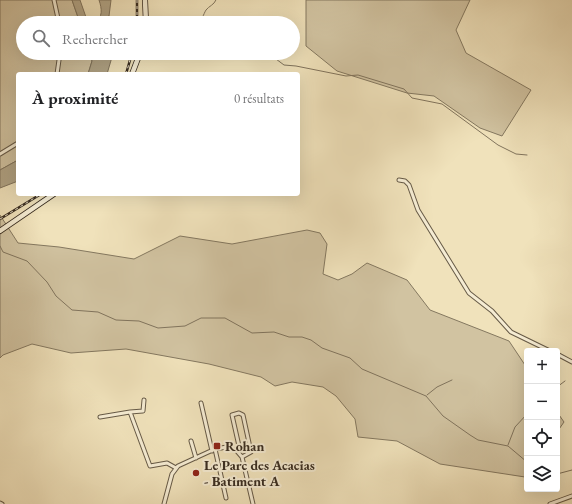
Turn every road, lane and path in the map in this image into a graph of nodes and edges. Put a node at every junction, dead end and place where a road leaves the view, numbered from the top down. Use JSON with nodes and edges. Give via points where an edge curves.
{"nodes":[{"id":1,"x":54,"y":0,"type":"edge"},
{"id":2,"x":145,"y":0,"type":"edge"},
{"id":3,"x":57,"y":16,"type":"edge"},
{"id":4,"x":146,"y":16,"type":"edge"},
{"id":5,"x":59,"y":60,"type":"edge"},
{"id":6,"x":137,"y":60,"type":"edge"},
{"id":7,"x":57,"y":72,"type":"edge"},
{"id":8,"x":133,"y":72,"type":"edge"},
{"id":9,"x":16,"y":144,"type":"edge"},
{"id":10,"x":0,"y":154,"type":"edge"},
{"id":11,"x":399,"y":180,"type":"dead end"},
{"id":12,"x":51,"y":196,"type":"edge"},
{"id":13,"x":0,"y":232,"type":"edge"},
{"id":14,"x":544,"y":348,"type":"edge"},
{"id":15,"x":560,"y":356,"type":"edge"},
{"id":16,"x":572,"y":362,"type":"edge"},
{"id":17,"x":144,"y":400,"type":"dead end"},
{"id":18,"x":201,"y":403,"type":"dead end"},
{"id":19,"x":130,"y":412,"type":"junction"},
{"id":20,"x":100,"y":417,"type":"dead end"},
{"id":21,"x":191,"y":441,"type":"dead end"},
{"id":22,"x":214,"y":450,"type":"junction"},
{"id":23,"x":236,"y":450,"type":"junction"},
{"id":24,"x":242,"y":457,"type":"junction"},
{"id":25,"x":196,"y":458,"type":"junction"},
{"id":26,"x":176,"y":468,"type":"junction"},
{"id":27,"x":572,"y":496,"type":"edge"},
{"id":28,"x":226,"y":498,"type":"dead end"},
{"id":29,"x":164,"y":504,"type":"edge"},
{"id":30,"x":253,"y":504,"type":"edge"},
{"id":31,"x":550,"y":504,"type":"edge"}],
"edges":[{"from":1,"to":3,"type":"street"},
{"from":2,"to":4,"type":"main road"},
{"from":5,"to":7,"type":"street"},
{"from":6,"to":8,"type":"main road"},
{"from":9,"to":10,"type":"street"},
{"from":11,"to":14,"type":"street","via":[[409,185],[418,210],[469,293],[492,310],[511,332]]},
{"from":12,"to":13,"type":"main road"},
{"from":15,"to":16,"type":"street"},
{"from":17,"to":19,"type":"street","via":[[144,411]]},
{"from":18,"to":22,"type":"street"},
{"from":19,"to":20,"type":"street"},
{"from":19,"to":26,"type":"street","via":[[133,427],[150,466],[168,463]]},
{"from":21,"to":25,"type":"street"},
{"from":22,"to":23,"type":"street","via":[[227,447]]},
{"from":22,"to":25,"type":"street"},
{"from":22,"to":28,"type":"street"},
{"from":23,"to":24,"type":"street"},
{"from":23,"to":24,"type":"street","via":[[239,446],[232,415],[239,413],[243,415],[251,452]]},
{"from":24,"to":30,"type":"street"},
{"from":25,"to":26,"type":"street"},
{"from":26,"to":29,"type":"street"},
{"from":27,"to":31,"type":"street"}]}
